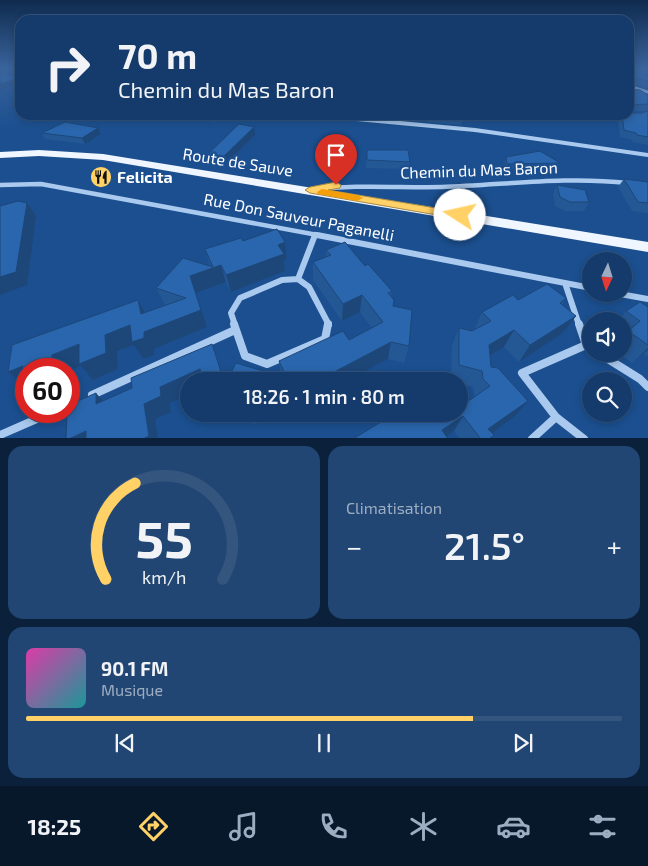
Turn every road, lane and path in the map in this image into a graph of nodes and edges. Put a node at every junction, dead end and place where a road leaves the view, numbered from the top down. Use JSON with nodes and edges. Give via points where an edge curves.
{"nodes":[{"id":1,"x":367,"y":120,"type":"edge"},
{"id":2,"x":0,"y":154,"type":"edge"},
{"id":3,"x":648,"y":155,"type":"edge"},
{"id":4,"x":638,"y":184,"type":"edge"},
{"id":5,"x":0,"y":185,"type":"edge"},
{"id":6,"x":310,"y":190,"type":"junction"},
{"id":7,"x":315,"y":234,"type":"junction"},
{"id":8,"x":648,"y":247,"type":"edge"},
{"id":9,"x":298,"y":279,"type":"junction"},
{"id":10,"x":565,"y":283,"type":"junction"},
{"id":11,"x":582,"y":286,"type":"edge"},
{"id":12,"x":632,"y":296,"type":"edge"},
{"id":13,"x":648,"y":299,"type":"edge"},
{"id":14,"x":582,"y":328,"type":"edge"},
{"id":15,"x":235,"y":330,"type":"junction"},
{"id":16,"x":582,"y":350,"type":"edge"},
{"id":17,"x":613,"y":362,"type":"edge"},
{"id":18,"x":648,"y":387,"type":"edge"},
{"id":19,"x":86,"y":398,"type":"edge"},
{"id":20,"x":556,"y":417,"type":"junction"},
{"id":21,"x":28,"y":423,"type":"edge"},
{"id":22,"x":0,"y":435,"type":"edge"},
{"id":23,"x":532,"y":438,"type":"edge"},
{"id":24,"x":584,"y":438,"type":"edge"}],
"edges":[{"from":1,"to":3,"type":"street","via":[[474,130]]},
{"from":2,"to":6,"type":"main road","name":"Route de Sauve","via":[[103,157]]},
{"from":4,"to":6,"type":"street","name":"Chemin du Mas Baron","via":[[600,178],[441,187],[336,185]]},
{"from":5,"to":7,"type":"street","name":"Rue Don Sauveur Paganelli","via":[[41,184]]},
{"from":6,"to":8,"type":"main road","name":"Route de Sauve"},
{"from":7,"to":9,"type":"street"},
{"from":7,"to":10,"type":"street","name":"Rue Don Sauveur Paganelli"},
{"from":9,"to":15,"type":"street","via":[[282,280],[240,298],[230,313]]},
{"from":9,"to":15,"type":"street","via":[[309,287],[329,325],[325,339],[267,364],[245,356]]},
{"from":10,"to":11,"type":"street","name":"Rue Don Sauveur Paganelli"},
{"from":10,"to":14,"type":"street"},
{"from":12,"to":13,"type":"street"},
{"from":15,"to":19,"type":"street"},
{"from":16,"to":20,"type":"street","via":[[522,373]]},
{"from":17,"to":18,"type":"street"},
{"from":20,"to":23,"type":"street"},
{"from":20,"to":24,"type":"street"},
{"from":21,"to":22,"type":"street"}]}
